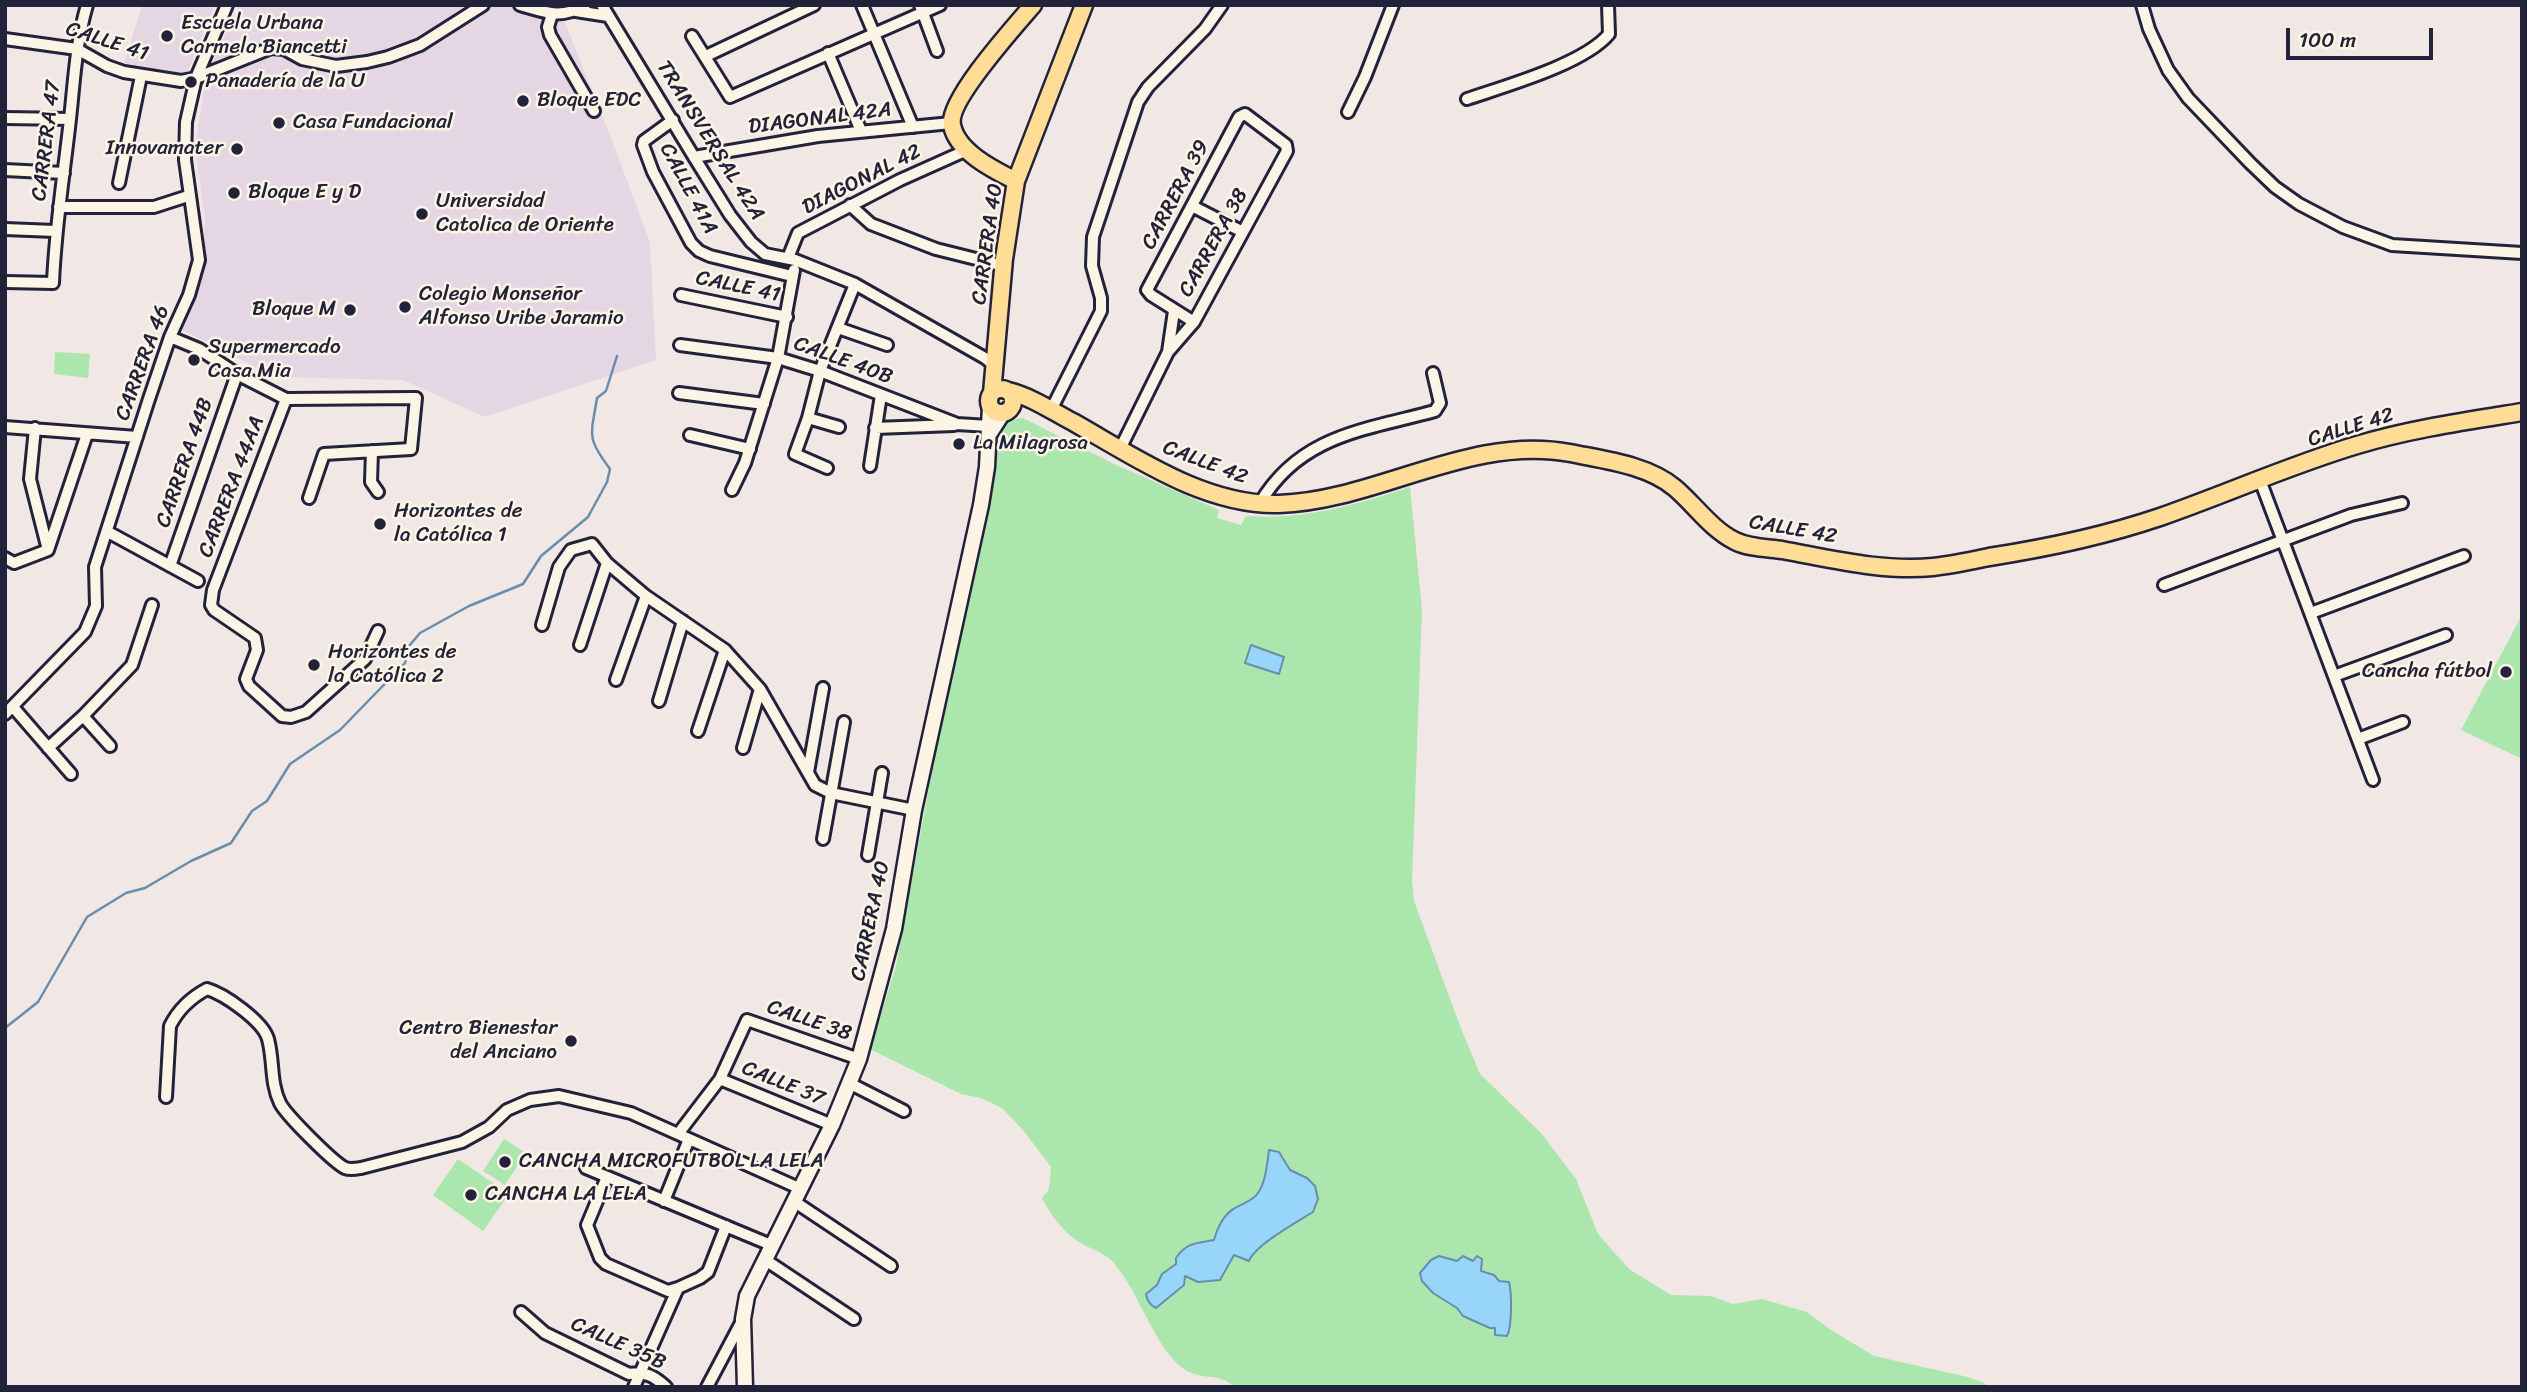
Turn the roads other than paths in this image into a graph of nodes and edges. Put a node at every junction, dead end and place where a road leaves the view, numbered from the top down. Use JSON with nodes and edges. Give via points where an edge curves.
{"nodes":[{"id":1,"x":87,"y":5,"type":"edge"},
{"id":2,"x":227,"y":5,"type":"edge"},
{"id":3,"x":483,"y":5,"type":"edge"},
{"id":4,"x":520,"y":5,"type":"edge"},
{"id":5,"x":602,"y":5,"type":"edge"},
{"id":6,"x":814,"y":5,"type":"edge"},
{"id":7,"x":862,"y":5,"type":"edge"},
{"id":8,"x":940,"y":5,"type":"edge"},
{"id":9,"x":1033,"y":5,"type":"edge"},
{"id":10,"x":1084,"y":5,"type":"edge"},
{"id":11,"x":1222,"y":5,"type":"edge"},
{"id":12,"x":1393,"y":5,"type":"edge"},
{"id":13,"x":1608,"y":5,"type":"edge"},
{"id":14,"x":2142,"y":5,"type":"edge"},
{"id":15,"x":580,"y":8,"type":"edge"},
{"id":16,"x":921,"y":9,"type":"edge"},
{"id":17,"x":552,"y":14,"type":"junction"},
{"id":18,"x":608,"y":16,"type":"junction"},
{"id":19,"x":875,"y":33,"type":"junction"},
{"id":20,"x":692,"y":36,"type":"dead end"},
{"id":21,"x":5,"y":39,"type":"edge"},
{"id":22,"x":77,"y":49,"type":"junction"},
{"id":23,"x":937,"y":51,"type":"dead end"},
{"id":24,"x":828,"y":53,"type":"junction"},
{"id":25,"x":706,"y":56,"type":"junction"},
{"id":26,"x":142,"y":76,"type":"junction"},
{"id":27,"x":196,"y":78,"type":"junction"},
{"id":28,"x":1467,"y":99,"type":"dead end"},
{"id":29,"x":594,"y":111,"type":"dead end"},
{"id":30,"x":1348,"y":112,"type":"dead end"},
{"id":31,"x":1241,"y":115,"type":"joint"},
{"id":32,"x":5,"y":118,"type":"edge"},
{"id":33,"x":70,"y":119,"type":"junction"},
{"id":34,"x":673,"y":120,"type":"junction"},
{"id":35,"x":951,"y":123,"type":"junction"},
{"id":36,"x":913,"y":127,"type":"junction"},
{"id":37,"x":860,"y":131,"type":"junction"},
{"id":38,"x":967,"y":150,"type":"junction"},
{"id":39,"x":694,"y":157,"type":"junction"},
{"id":40,"x":5,"y":170,"type":"edge"},
{"id":41,"x":64,"y":173,"type":"junction"},
{"id":42,"x":1016,"y":181,"type":"junction"},
{"id":43,"x":120,"y":183,"type":"dead end"},
{"id":44,"x":188,"y":196,"type":"junction"},
{"id":45,"x":850,"y":205,"type":"junction"},
{"id":46,"x":1192,"y":206,"type":"junction"},
{"id":47,"x":59,"y":207,"type":"junction"},
{"id":48,"x":5,"y":229,"type":"edge"},
{"id":49,"x":55,"y":231,"type":"junction"},
{"id":50,"x":1243,"y":232,"type":"junction"},
{"id":51,"x":2522,"y":253,"type":"edge"},
{"id":52,"x":792,"y":259,"type":"junction"},
{"id":53,"x":1004,"y":266,"type":"junction"},
{"id":54,"x":792,"y":276,"type":"junction"},
{"id":55,"x":5,"y":282,"type":"edge"},
{"id":56,"x":855,"y":284,"type":"junction"},
{"id":57,"x":681,"y":295,"type":"dead end"},
{"id":58,"x":1174,"y":311,"type":"junction"},
{"id":59,"x":787,"y":317,"type":"junction"},
{"id":60,"x":1194,"y":321,"type":"junction"},
{"id":61,"x":838,"y":328,"type":"junction"},
{"id":62,"x":170,"y":337,"type":"junction"},
{"id":63,"x":680,"y":345,"type":"dead end"},
{"id":64,"x":887,"y":345,"type":"dead end"},
{"id":65,"x":1168,"y":352,"type":"junction"},
{"id":66,"x":778,"y":358,"type":"junction"},
{"id":67,"x":994,"y":370,"type":"junction"},
{"id":68,"x":820,"y":371,"type":"junction"},
{"id":69,"x":237,"y":373,"type":"junction"},
{"id":70,"x":1433,"y":373,"type":"dead end"},
{"id":71,"x":679,"y":393,"type":"dead end"},
{"id":72,"x":881,"y":395,"type":"junction"},
{"id":73,"x":286,"y":399,"type":"junction"},
{"id":74,"x":1001,"y":400,"type":"junction"},
{"id":75,"x":764,"y":404,"type":"junction"},
{"id":76,"x":1049,"y":409,"type":"junction"},
{"id":77,"x":2522,"y":412,"type":"edge"},
{"id":78,"x":808,"y":418,"type":"junction"},
{"id":79,"x":957,"y":424,"type":"junction"},
{"id":80,"x":5,"y":427,"type":"edge"},
{"id":81,"x":839,"y":427,"type":"dead end"},
{"id":82,"x":35,"y":428,"type":"junction"},
{"id":83,"x":875,"y":428,"type":"junction"},
{"id":84,"x":989,"y":430,"type":"junction"},
{"id":85,"x":87,"y":434,"type":"junction"},
{"id":86,"x":690,"y":435,"type":"dead end"},
{"id":87,"x":137,"y":437,"type":"junction"},
{"id":88,"x":750,"y":449,"type":"junction"},
{"id":89,"x":1120,"y":449,"type":"junction"},
{"id":90,"x":372,"y":451,"type":"junction"},
{"id":91,"x":870,"y":466,"type":"dead end"},
{"id":92,"x":827,"y":468,"type":"dead end"},
{"id":93,"x":2260,"y":480,"type":"junction"},
{"id":94,"x":732,"y":489,"type":"dead end"},
{"id":95,"x":377,"y":492,"type":"dead end"},
{"id":96,"x":309,"y":498,"type":"dead end"},
{"id":97,"x":1260,"y":503,"type":"junction"},
{"id":98,"x":2402,"y":503,"type":"dead end"},
{"id":99,"x":108,"y":532,"type":"junction"},
{"id":100,"x":2284,"y":540,"type":"junction"},
{"id":101,"x":48,"y":550,"type":"junction"},
{"id":102,"x":2464,"y":556,"type":"dead end"},
{"id":103,"x":7,"y":560,"type":"edge"},
{"id":104,"x":607,"y":563,"type":"junction"},
{"id":105,"x":170,"y":566,"type":"junction"},
{"id":106,"x":198,"y":581,"type":"dead end"},
{"id":107,"x":2165,"y":585,"type":"dead end"},
{"id":108,"x":646,"y":596,"type":"junction"},
{"id":109,"x":152,"y":605,"type":"dead end"},
{"id":110,"x":2311,"y":613,"type":"junction"},
{"id":111,"x":683,"y":621,"type":"junction"},
{"id":112,"x":542,"y":625,"type":"dead end"},
{"id":113,"x":378,"y":631,"type":"dead end"},
{"id":114,"x":2446,"y":635,"type":"dead end"},
{"id":115,"x":580,"y":645,"type":"dead end"},
{"id":116,"x":724,"y":650,"type":"junction"},
{"id":117,"x":2334,"y":676,"type":"junction"},
{"id":118,"x":616,"y":680,"type":"dead end"},
{"id":119,"x":823,"y":688,"type":"dead end"},
{"id":120,"x":760,"y":689,"type":"junction"},
{"id":121,"x":659,"y":701,"type":"dead end"},
{"id":122,"x":9,"y":710,"type":"edge"},
{"id":123,"x":83,"y":716,"type":"junction"},
{"id":124,"x":844,"y":722,"type":"dead end"},
{"id":125,"x":2403,"y":722,"type":"dead end"},
{"id":126,"x":698,"y":731,"type":"dead end"},
{"id":127,"x":2358,"y":739,"type":"junction"},
{"id":128,"x":110,"y":746,"type":"dead end"},
{"id":129,"x":48,"y":748,"type":"junction"},
{"id":130,"x":743,"y":748,"type":"dead end"},
{"id":131,"x":808,"y":772,"type":"junction"},
{"id":132,"x":882,"y":772,"type":"dead end"},
{"id":133,"x":71,"y":774,"type":"dead end"},
{"id":134,"x":2373,"y":780,"type":"dead end"},
{"id":135,"x":831,"y":793,"type":"junction"},
{"id":136,"x":877,"y":802,"type":"junction"},
{"id":137,"x":914,"y":810,"type":"junction"},
{"id":138,"x":824,"y":839,"type":"dead end"},
{"id":139,"x":868,"y":855,"type":"dead end"},
{"id":140,"x":859,"y":1059,"type":"junction"},
{"id":141,"x":720,"y":1079,"type":"junction"},
{"id":142,"x":849,"y":1083,"type":"junction"},
{"id":143,"x":166,"y":1097,"type":"dead end"},
{"id":144,"x":904,"y":1111,"type":"dead end"},
{"id":145,"x":832,"y":1125,"type":"junction"},
{"id":146,"x":683,"y":1136,"type":"junction"},
{"id":147,"x":586,"y":1168,"type":"dead end"},
{"id":148,"x":607,"y":1177,"type":"junction"},
{"id":149,"x":798,"y":1196,"type":"junction"},
{"id":150,"x":663,"y":1200,"type":"junction"},
{"id":151,"x":726,"y":1226,"type":"junction"},
{"id":152,"x":771,"y":1245,"type":"junction"},
{"id":153,"x":764,"y":1259,"type":"junction"},
{"id":154,"x":891,"y":1266,"type":"dead end"},
{"id":155,"x":678,"y":1288,"type":"junction"},
{"id":156,"x":521,"y":1312,"type":"dead end"},
{"id":157,"x":853,"y":1318,"type":"dead end"},
{"id":158,"x":743,"y":1320,"type":"junction"},
{"id":159,"x":642,"y":1371,"type":"junction"},
{"id":160,"x":634,"y":1387,"type":"edge"},
{"id":161,"x":666,"y":1387,"type":"edge"},
{"id":162,"x":707,"y":1387,"type":"edge"},
{"id":163,"x":746,"y":1387,"type":"edge"}],
"edges":[{"from":1,"to":22,"type":"street","name":"CARRERA 47"},
{"from":2,"to":27,"type":"street","name":"CARRERA 46"},
{"from":3,"to":27,"type":"street","via":[[420,45],[388,57],[336,66],[271,48]]},
{"from":4,"to":17,"type":"street"},
{"from":5,"to":18,"type":"street","name":"TRANSVERSAL 42A"},
{"from":6,"to":25,"type":"street"},
{"from":7,"to":19,"type":"street"},
{"from":8,"to":16,"type":"street"},
{"from":9,"to":35,"type":"main road","via":[[970,83]]},
{"from":10,"to":42,"type":"main road","name":"CARRERA 40"},
{"from":11,"to":76,"type":"street","via":[[1138,102],[1093,237],[1092,266],[1101,311]]},
{"from":12,"to":30,"type":"street"},
{"from":13,"to":28,"type":"street","via":[[1609,34],[1603,42],[1572,60]]},
{"from":14,"to":51,"type":"street","via":[[2168,70],[2188,98],[2258,171],[2299,204],[2392,245]]},
{"from":15,"to":17,"type":"street"},
{"from":15,"to":18,"type":"street"},
{"from":16,"to":19,"type":"street"},
{"from":16,"to":23,"type":"street"},
{"from":17,"to":29,"type":"street","via":[[550,35]]},
{"from":18,"to":34,"type":"street","name":"TRANSVERSAL 42A"},
{"from":19,"to":24,"type":"street"},
{"from":19,"to":36,"type":"street"},
{"from":20,"to":25,"type":"street"},
{"from":21,"to":22,"type":"street","name":"CALLE 41"},
{"from":22,"to":26,"type":"street","name":"CALLE 41","via":[[107,66]]},
{"from":22,"to":33,"type":"street","name":"CARRERA 47"},
{"from":24,"to":25,"type":"street","via":[[730,97]]},
{"from":24,"to":37,"type":"street"},
{"from":26,"to":27,"type":"street","name":"CALLE 41"},
{"from":26,"to":43,"type":"street"},
{"from":27,"to":44,"type":"street","name":"CARRERA 46","via":[[186,122]]},
{"from":31,"to":46,"type":"street","name":"CARRERA 39"},
{"from":31,"to":50,"type":"street","name":"CARRERA 38","via":[[1288,148]]},
{"from":32,"to":33,"type":"street"},
{"from":33,"to":41,"type":"street","name":"CARRERA 47"},
{"from":34,"to":39,"type":"street","name":"TRANSVERSAL 42A"},
{"from":34,"to":54,"type":"street","name":"CALLE 41A","via":[[643,145],[684,233],[699,251],[710,256]]},
{"from":35,"to":36,"type":"street","name":"DIAGONAL 42A"},
{"from":35,"to":38,"type":"main road"},
{"from":36,"to":37,"type":"street","name":"DIAGONAL 42A"},
{"from":37,"to":39,"type":"street","name":"DIAGONAL 42A"},
{"from":38,"to":42,"type":"main road"},
{"from":38,"to":45,"type":"street","name":"DIAGONAL 42"},
{"from":39,"to":52,"type":"street","name":"TRANSVERSAL 42A","via":[[751,242],[765,254]]},
{"from":40,"to":41,"type":"street"},
{"from":41,"to":47,"type":"street","name":"CARRERA 47"},
{"from":42,"to":53,"type":"main road","name":"CARRERA 40"},
{"from":44,"to":47,"type":"street","via":[[154,207]]},
{"from":44,"to":62,"type":"street","name":"CARRERA 46","via":[[199,260]]},
{"from":45,"to":52,"type":"street","name":"DIAGONAL 42","via":[[798,233]]},
{"from":45,"to":53,"type":"street","via":[[871,224],[936,249]]},
{"from":46,"to":50,"type":"street"},
{"from":46,"to":58,"type":"street","name":"CARRERA 39","via":[[1147,290]]},
{"from":47,"to":49,"type":"street","name":"CARRERA 47"},
{"from":48,"to":49,"type":"street"},
{"from":49,"to":55,"type":"street","name":"CARRERA 47","via":[[53,283]]},
{"from":50,"to":60,"type":"street","name":"CARRERA 38"},
{"from":52,"to":54,"type":"street","name":"DIAGONAL 42"},
{"from":52,"to":56,"type":"street","name":"TRANSVERSAL 42A"},
{"from":53,"to":67,"type":"main road","name":"CARRERA 40"},
{"from":54,"to":59,"type":"street","name":"DIAGONAL 42"},
{"from":56,"to":61,"type":"street"},
{"from":56,"to":67,"type":"street","name":"TRANSVERSAL 42A","via":[[985,358]]},
{"from":57,"to":59,"type":"street","name":"CALLE 41"},
{"from":58,"to":60,"type":"street"},
{"from":58,"to":65,"type":"street","name":"CARRERA 38"},
{"from":59,"to":66,"type":"street","name":"DIAGONAL 42"},
{"from":60,"to":65,"type":"street","name":"CARRERA 38"},
{"from":61,"to":64,"type":"street"},
{"from":61,"to":68,"type":"street"},
{"from":62,"to":69,"type":"street"},
{"from":62,"to":87,"type":"street","name":"CARRERA 46"},
{"from":63,"to":66,"type":"street","name":"CALLE 40B"},
{"from":65,"to":89,"type":"street","name":"CARRERA 38"},
{"from":66,"to":68,"type":"street","name":"CALLE 40B"},
{"from":66,"to":75,"type":"street","name":"DIAGONAL 42"},
{"from":67,"to":74,"type":"main road"},
{"from":68,"to":72,"type":"street","name":"CALLE 40B"},
{"from":68,"to":78,"type":"street"},
{"from":69,"to":73,"type":"street"},
{"from":69,"to":105,"type":"street","name":"CARRERA 44B"},
{"from":70,"to":97,"type":"street","via":[[1440,403],[1435,411],[1325,442],[1290,465]]},
{"from":71,"to":75,"type":"street"},
{"from":72,"to":79,"type":"street","name":"CALLE 40B"},
{"from":72,"to":83,"type":"street"},
{"from":73,"to":90,"type":"street","via":[[416,398],[411,449]]},
{"from":73,"to":113,"type":"street","name":"CARRERA 44AA","via":[[213,590],[214,610],[255,638],[257,650],[246,679],[282,716],[306,712],[365,659]]},
{"from":74,"to":76,"type":"main road"},
{"from":74,"to":84,"type":"main road","name":"CARRERA 40"},
{"from":75,"to":88,"type":"street","name":"DIAGONAL 42"},
{"from":76,"to":89,"type":"main road","name":"CALLE 42"},
{"from":77,"to":93,"type":"main road","name":"CALLE 42","via":[[2358,444]]},
{"from":78,"to":81,"type":"street"},
{"from":78,"to":92,"type":"street","via":[[795,454]]},
{"from":79,"to":83,"type":"street"},
{"from":79,"to":84,"type":"street","name":"CALLE 40B"},
{"from":80,"to":82,"type":"street"},
{"from":82,"to":85,"type":"street"},
{"from":82,"to":101,"type":"street","via":[[30,479]]},
{"from":83,"to":91,"type":"street"},
{"from":84,"to":137,"type":"main road","name":"CARRERA 40","via":[[981,505]]},
{"from":85,"to":87,"type":"street"},
{"from":85,"to":101,"type":"street"},
{"from":86,"to":88,"type":"street"},
{"from":87,"to":99,"type":"street","name":"CARRERA 46"},
{"from":88,"to":94,"type":"street","name":"DIAGONAL 42"},
{"from":89,"to":97,"type":"main road","name":"CALLE 42","via":[[1226,498]]},
{"from":90,"to":95,"type":"street","via":[[371,482]]},
{"from":90,"to":96,"type":"street","via":[[324,454]]},
{"from":93,"to":97,"type":"main road","name":"CALLE 42","via":[[2093,537],[1958,564],[1913,568],[1740,544],[1719,531],[1674,486],[1656,476],[1552,450],[1493,454],[1320,498]]},
{"from":93,"to":100,"type":"street"},
{"from":98,"to":100,"type":"street","via":[[2351,514]]},
{"from":99,"to":105,"type":"street"},
{"from":99,"to":122,"type":"street","name":"CARRERA 46","via":[[95,567],[96,606],[85,632]]},
{"from":100,"to":107,"type":"street"},
{"from":100,"to":110,"type":"street"},
{"from":101,"to":103,"type":"street","via":[[14,563]]},
{"from":102,"to":110,"type":"street"},
{"from":104,"to":108,"type":"street"},
{"from":104,"to":112,"type":"street","via":[[592,544],[571,550],[559,567]]},
{"from":104,"to":115,"type":"street"},
{"from":105,"to":106,"type":"street"},
{"from":108,"to":111,"type":"street"},
{"from":108,"to":118,"type":"street"},
{"from":109,"to":123,"type":"street","via":[[132,664]]},
{"from":110,"to":117,"type":"street"},
{"from":111,"to":116,"type":"street"},
{"from":111,"to":121,"type":"street"},
{"from":114,"to":117,"type":"street"},
{"from":116,"to":120,"type":"street"},
{"from":116,"to":126,"type":"street"},
{"from":117,"to":127,"type":"street"},
{"from":119,"to":131,"type":"street"},
{"from":120,"to":130,"type":"street"},
{"from":120,"to":131,"type":"street"},
{"from":122,"to":129,"type":"street"},
{"from":123,"to":128,"type":"street"},
{"from":123,"to":129,"type":"street"},
{"from":124,"to":135,"type":"street"},
{"from":125,"to":127,"type":"street"},
{"from":127,"to":134,"type":"street"},
{"from":129,"to":133,"type":"street"},
{"from":131,"to":135,"type":"street","via":[[816,785]]},
{"from":132,"to":136,"type":"street"},
{"from":135,"to":136,"type":"street"},
{"from":135,"to":138,"type":"street"},
{"from":136,"to":137,"type":"street"},
{"from":136,"to":139,"type":"street"},
{"from":137,"to":140,"type":"main road","name":"CARRERA 40","via":[[894,929]]},
{"from":140,"to":141,"type":"street","name":"CALLE 38","via":[[747,1020]]},
{"from":140,"to":142,"type":"main road","name":"CARRERA 40"},
{"from":141,"to":145,"type":"street","name":"CALLE 37"},
{"from":141,"to":146,"type":"street"},
{"from":142,"to":144,"type":"street"},
{"from":142,"to":145,"type":"main road","name":"CARRERA 40"},
{"from":143,"to":146,"type":"street","via":[[170,1026],[174,1017],[207,989],[229,999],[262,1028],[268,1037],[281,1106],[348,1169],[462,1142],[507,1110],[530,1100],[559,1096],[631,1113]]},
{"from":145,"to":149,"type":"main road","name":"CARRERA 40"},
{"from":146,"to":149,"type":"street"},
{"from":146,"to":150,"type":"street"},
{"from":147,"to":148,"type":"street"},
{"from":148,"to":150,"type":"street"},
{"from":148,"to":155,"type":"street","via":[[587,1225],[600,1258],[668,1291]]},
{"from":149,"to":152,"type":"main road","name":"CARRERA 40"},
{"from":149,"to":154,"type":"street"},
{"from":150,"to":151,"type":"street"},
{"from":151,"to":152,"type":"street"},
{"from":151,"to":155,"type":"street","via":[[708,1272]]},
{"from":152,"to":153,"type":"main road","name":"CARRERA 40"},
{"from":153,"to":157,"type":"street"},
{"from":153,"to":158,"type":"main road","name":"CARRERA 40","via":[[747,1296]]},
{"from":155,"to":159,"type":"street"},
{"from":156,"to":159,"type":"street","name":"CALLE 35B","via":[[557,1339],[629,1374]]},
{"from":158,"to":162,"type":"street","name":"CARRERA 40"},
{"from":158,"to":163,"type":"main road"},
{"from":159,"to":160,"type":"street"},
{"from":159,"to":161,"type":"street","name":"CALLE 35B"}]}
